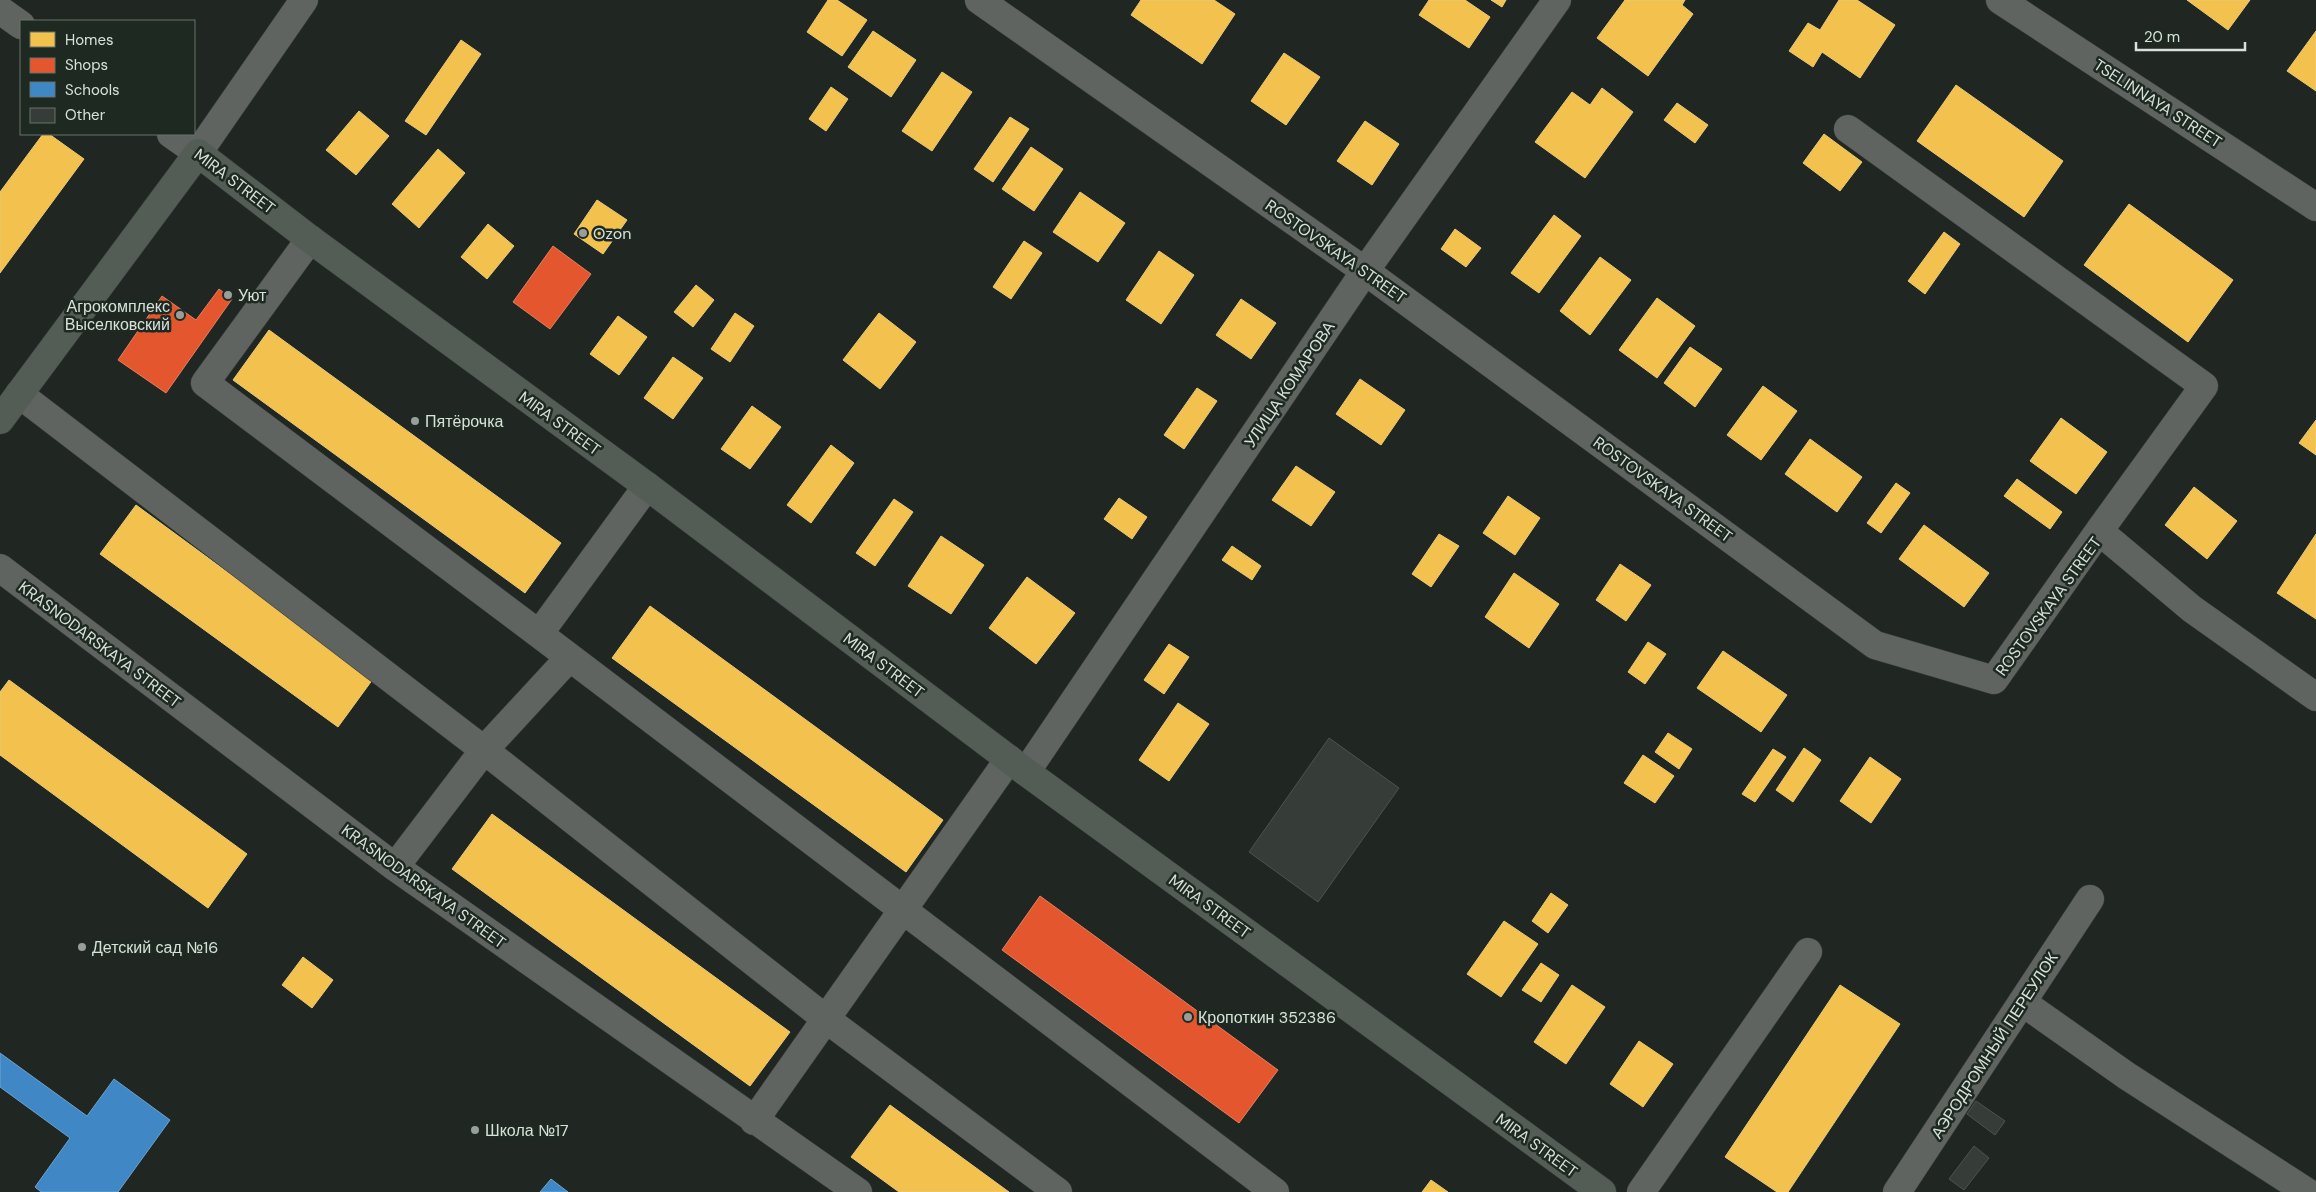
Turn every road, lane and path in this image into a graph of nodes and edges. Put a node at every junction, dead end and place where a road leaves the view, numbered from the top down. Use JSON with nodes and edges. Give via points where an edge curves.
{"nodes":[{"id":1,"x":304,"y":0,"type":"edge"},
{"id":2,"x":979,"y":0,"type":"edge"},
{"id":3,"x":1557,"y":0,"type":"edge"},
{"id":4,"x":2000,"y":0,"type":"edge"},
{"id":5,"x":0,"y":10,"type":"edge"},
{"id":6,"x":20,"y":24,"type":"edge"},
{"id":7,"x":1848,"y":129,"type":"dead end"},
{"id":8,"x":172,"y":135,"type":"edge"},
{"id":9,"x":198,"y":153,"type":"junction"},
{"id":10,"x":2316,"y":207,"type":"edge"},
{"id":11,"x":310,"y":239,"type":"junction"},
{"id":12,"x":1365,"y":271,"type":"junction"},
{"id":13,"x":20,"y":394,"type":"junction"},
{"id":14,"x":0,"y":420,"type":"edge"},
{"id":15,"x":647,"y":486,"type":"junction"},
{"id":16,"x":2099,"y":531,"type":"junction"},
{"id":17,"x":0,"y":568,"type":"edge"},
{"id":18,"x":539,"y":634,"type":"junction"},
{"id":19,"x":568,"y":658,"type":"junction"},
{"id":20,"x":2316,"y":697,"type":"edge"},
{"id":21,"x":484,"y":750,"type":"junction"},
{"id":22,"x":1018,"y":766,"type":"junction"},
{"id":23,"x":395,"y":867,"type":"junction"},
{"id":24,"x":2090,"y":899,"type":"dead end"},
{"id":25,"x":902,"y":910,"type":"junction"},
{"id":26,"x":1808,"y":952,"type":"dead end"},
{"id":27,"x":2022,"y":1002,"type":"junction"},
{"id":28,"x":826,"y":1019,"type":"junction"},
{"id":29,"x":754,"y":1120,"type":"junction"},
{"id":30,"x":858,"y":1192,"type":"edge"},
{"id":31,"x":1058,"y":1192,"type":"edge"},
{"id":32,"x":1275,"y":1192,"type":"edge"},
{"id":33,"x":1602,"y":1192,"type":"edge"},
{"id":34,"x":1641,"y":1192,"type":"edge"},
{"id":35,"x":1898,"y":1192,"type":"edge"},
{"id":36,"x":2307,"y":1192,"type":"edge"}],
"edges":[{"from":1,"to":9,"type":"street"},
{"from":2,"to":12,"type":"street","name":"ROSTOVSKAYA STREET"},
{"from":3,"to":12,"type":"street","name":"УЛИЦА КОМАРОВА"},
{"from":4,"to":10,"type":"street","name":"TSELINNAYA STREET"},
{"from":5,"to":6,"type":"street"},
{"from":7,"to":16,"type":"street","via":[[2204,386]]},
{"from":8,"to":9,"type":"street","name":"MIRA STREET"},
{"from":9,"to":11,"type":"main road","name":"MIRA STREET"},
{"from":9,"to":13,"type":"main road"},
{"from":11,"to":15,"type":"main road","name":"MIRA STREET"},
{"from":11,"to":18,"type":"street","via":[[205,383]]},
{"from":12,"to":16,"type":"street","name":"ROSTOVSKAYA STREET","via":[[1875,645],[1994,680]]},
{"from":12,"to":22,"type":"street","name":"УЛИЦА КОМАРОВА"},
{"from":13,"to":14,"type":"main road"},
{"from":13,"to":21,"type":"street"},
{"from":15,"to":18,"type":"street"},
{"from":15,"to":22,"type":"main road","name":"MIRA STREET"},
{"from":16,"to":20,"type":"street","name":"ROSTOVSKAYA STREET","via":[[2192,609]]},
{"from":17,"to":23,"type":"street","name":"KRASNODARSKAYA STREET"},
{"from":18,"to":19,"type":"street"},
{"from":19,"to":21,"type":"street"},
{"from":19,"to":25,"type":"street"},
{"from":21,"to":23,"type":"street"},
{"from":21,"to":28,"type":"street"},
{"from":22,"to":25,"type":"street","name":"УЛИЦА КОМАРОВА"},
{"from":22,"to":33,"type":"main road","name":"MIRA STREET"},
{"from":23,"to":29,"type":"street","name":"KRASNODARSKAYA STREET"},
{"from":24,"to":27,"type":"street","name":"АЭРОДРОМНЫЙ ПЕРЕУЛОК"},
{"from":25,"to":28,"type":"street","name":"УЛИЦА КОМАРОВА"},
{"from":25,"to":32,"type":"street"},
{"from":26,"to":34,"type":"street"},
{"from":27,"to":35,"type":"street","name":"АЭРОДРОМНЫЙ ПЕРЕУЛОК"},
{"from":27,"to":36,"type":"street","via":[[2128,1076]]},
{"from":28,"to":29,"type":"street","name":"УЛИЦА КОМАРОВА"},
{"from":28,"to":31,"type":"street"},
{"from":29,"to":30,"type":"street","name":"KRASNODARSKAYA STREET"}]}
